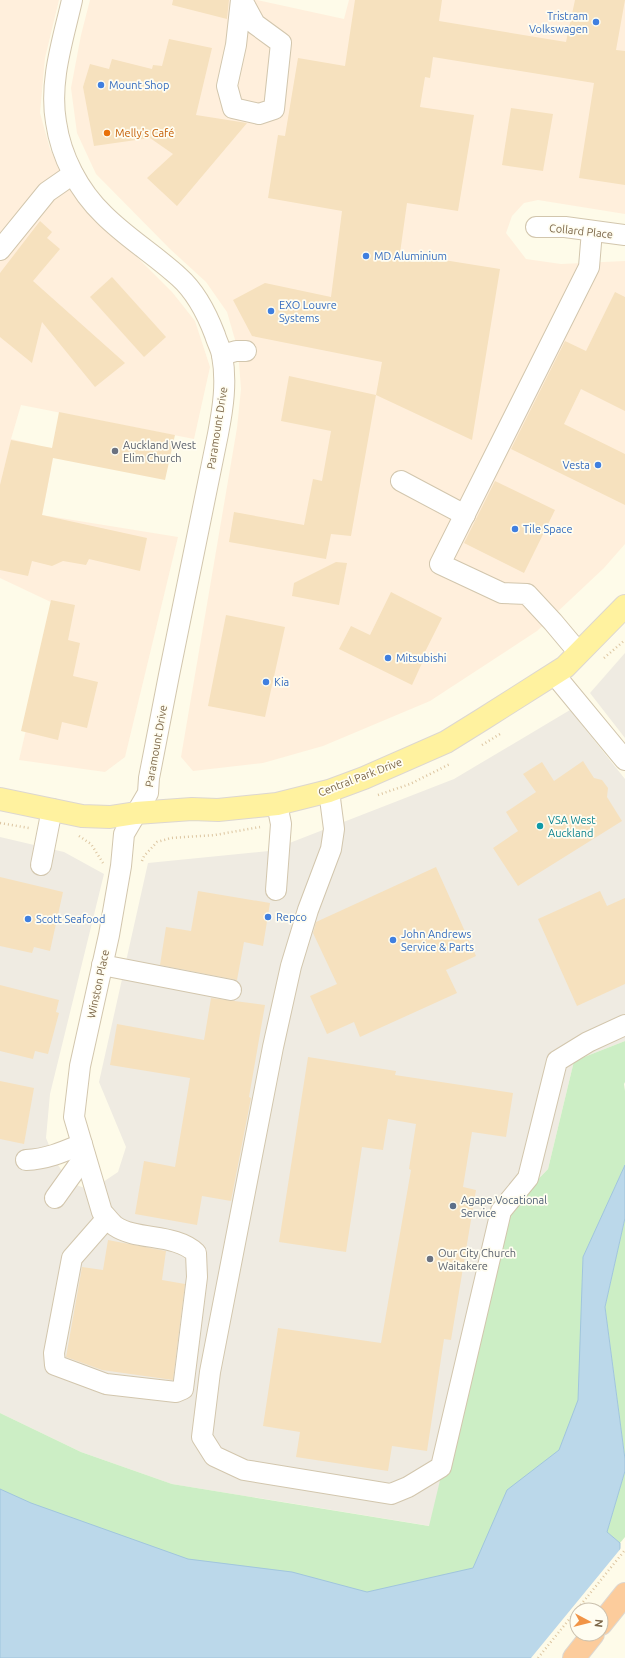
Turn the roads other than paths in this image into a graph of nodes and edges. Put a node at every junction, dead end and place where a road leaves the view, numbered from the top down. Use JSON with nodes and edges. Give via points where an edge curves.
{"nodes":[{"id":1,"x":72,"y":0,"type":"edge"},
{"id":2,"x":241,"y":0,"type":"edge"},
{"id":3,"x":73,"y":174,"type":"junction"},
{"id":4,"x":536,"y":227,"type":"dead end"},
{"id":5,"x":592,"y":231,"type":"junction"},
{"id":6,"x":625,"y":235,"type":"edge"},
{"id":7,"x":0,"y":250,"type":"edge"},
{"id":8,"x":246,"y":351,"type":"dead end"},
{"id":9,"x":222,"y":355,"type":"junction"},
{"id":10,"x":401,"y":481,"type":"dead end"},
{"id":11,"x":465,"y":515,"type":"junction"},
{"id":12,"x":623,"y":612,"type":"edge"},
{"id":13,"x":579,"y":653,"type":"junction"},
{"id":14,"x":554,"y":674,"type":"junction"},
{"id":15,"x":625,"y":760,"type":"edge"},
{"id":16,"x":329,"y":791,"type":"junction"},
{"id":17,"x":0,"y":799,"type":"edge"},
{"id":18,"x":277,"y":804,"type":"junction"},
{"id":19,"x":52,"y":809,"type":"junction"},
{"id":20,"x":136,"y":813,"type":"junction"},
{"id":21,"x":41,"y":865,"type":"dead end"},
{"id":22,"x":276,"y":890,"type":"dead end"},
{"id":23,"x":102,"y":965,"type":"junction"},
{"id":24,"x":231,"y":990,"type":"dead end"},
{"id":25,"x":625,"y":1026,"type":"edge"},
{"id":26,"x":84,"y":1150,"type":"junction"},
{"id":27,"x":26,"y":1160,"type":"dead end"},
{"id":28,"x":55,"y":1198,"type":"dead end"},
{"id":29,"x":107,"y":1218,"type":"junction"},
{"id":30,"x":625,"y":1594,"type":"edge"},
{"id":31,"x":609,"y":1614,"type":"edge"},
{"id":32,"x":587,"y":1642,"type":"edge"},
{"id":33,"x":574,"y":1658,"type":"edge"}],
"edges":[{"from":1,"to":3,"type":"street","name":"Paramount Drive","via":[[54,84],[54,103],[63,152]]},
{"from":2,"to":2,"type":"street","via":[[236,45],[227,86],[233,108],[259,114],[274,109],[280,43],[255,24]]},
{"from":3,"to":7,"type":"street","via":[[47,192]]},
{"from":3,"to":9,"type":"street","name":"Paramount Drive","via":[[104,215],[180,278],[208,317]]},
{"from":4,"to":5,"type":"street","name":"Collard Place"},
{"from":5,"to":6,"type":"street","name":"Collard Place"},
{"from":5,"to":11,"type":"street","via":[[589,267]]},
{"from":8,"to":9,"type":"street"},
{"from":9,"to":20,"type":"street","name":"Paramount Drive","via":[[225,379],[218,434],[168,675],[148,792]]},
{"from":10,"to":11,"type":"street"},
{"from":11,"to":13,"type":"street","via":[[440,564],[502,593],[527,594]]},
{"from":12,"to":13,"type":"main road","name":"Central Park Drive"},
{"from":13,"to":14,"type":"main road","name":"Central Park Drive"},
{"from":14,"to":15,"type":"street"},
{"from":14,"to":16,"type":"main road","name":"Central Park Drive","via":[[446,742]]},
{"from":16,"to":18,"type":"main road","name":"Central Park Drive"},
{"from":16,"to":25,"type":"street","via":[[334,829],[331,849],[308,910],[291,966],[210,1372],[202,1437],[214,1456],[244,1470],[391,1494],[441,1467],[501,1211],[528,1178],[557,1061],[588,1042]]},
{"from":17,"to":19,"type":"main road","name":"Central Park Drive"},
{"from":18,"to":20,"type":"main road","name":"Central Park Drive","via":[[218,810]]},
{"from":18,"to":22,"type":"street","via":[[280,824]]},
{"from":19,"to":20,"type":"main road","name":"Central Park Drive","via":[[82,816],[110,817]]},
{"from":19,"to":21,"type":"street"},
{"from":20,"to":23,"type":"street","name":"Winston Place","via":[[124,834],[121,866]]},
{"from":23,"to":24,"type":"street"},
{"from":23,"to":26,"type":"street","name":"Winston Place","via":[[80,1066],[74,1117]]},
{"from":26,"to":27,"type":"street","via":[[40,1160]]},
{"from":26,"to":28,"type":"street"},
{"from":26,"to":29,"type":"street","name":"Winston Place","via":[[102,1212]]},
{"from":29,"to":29,"type":"street","via":[[126,1231],[188,1245],[196,1253],[197,1278],[183,1389],[176,1392],[106,1384],[55,1364],[54,1353],[72,1258]]},
{"from":30,"to":31,"type":"highway"},
{"from":32,"to":33,"type":"highway"}]}
